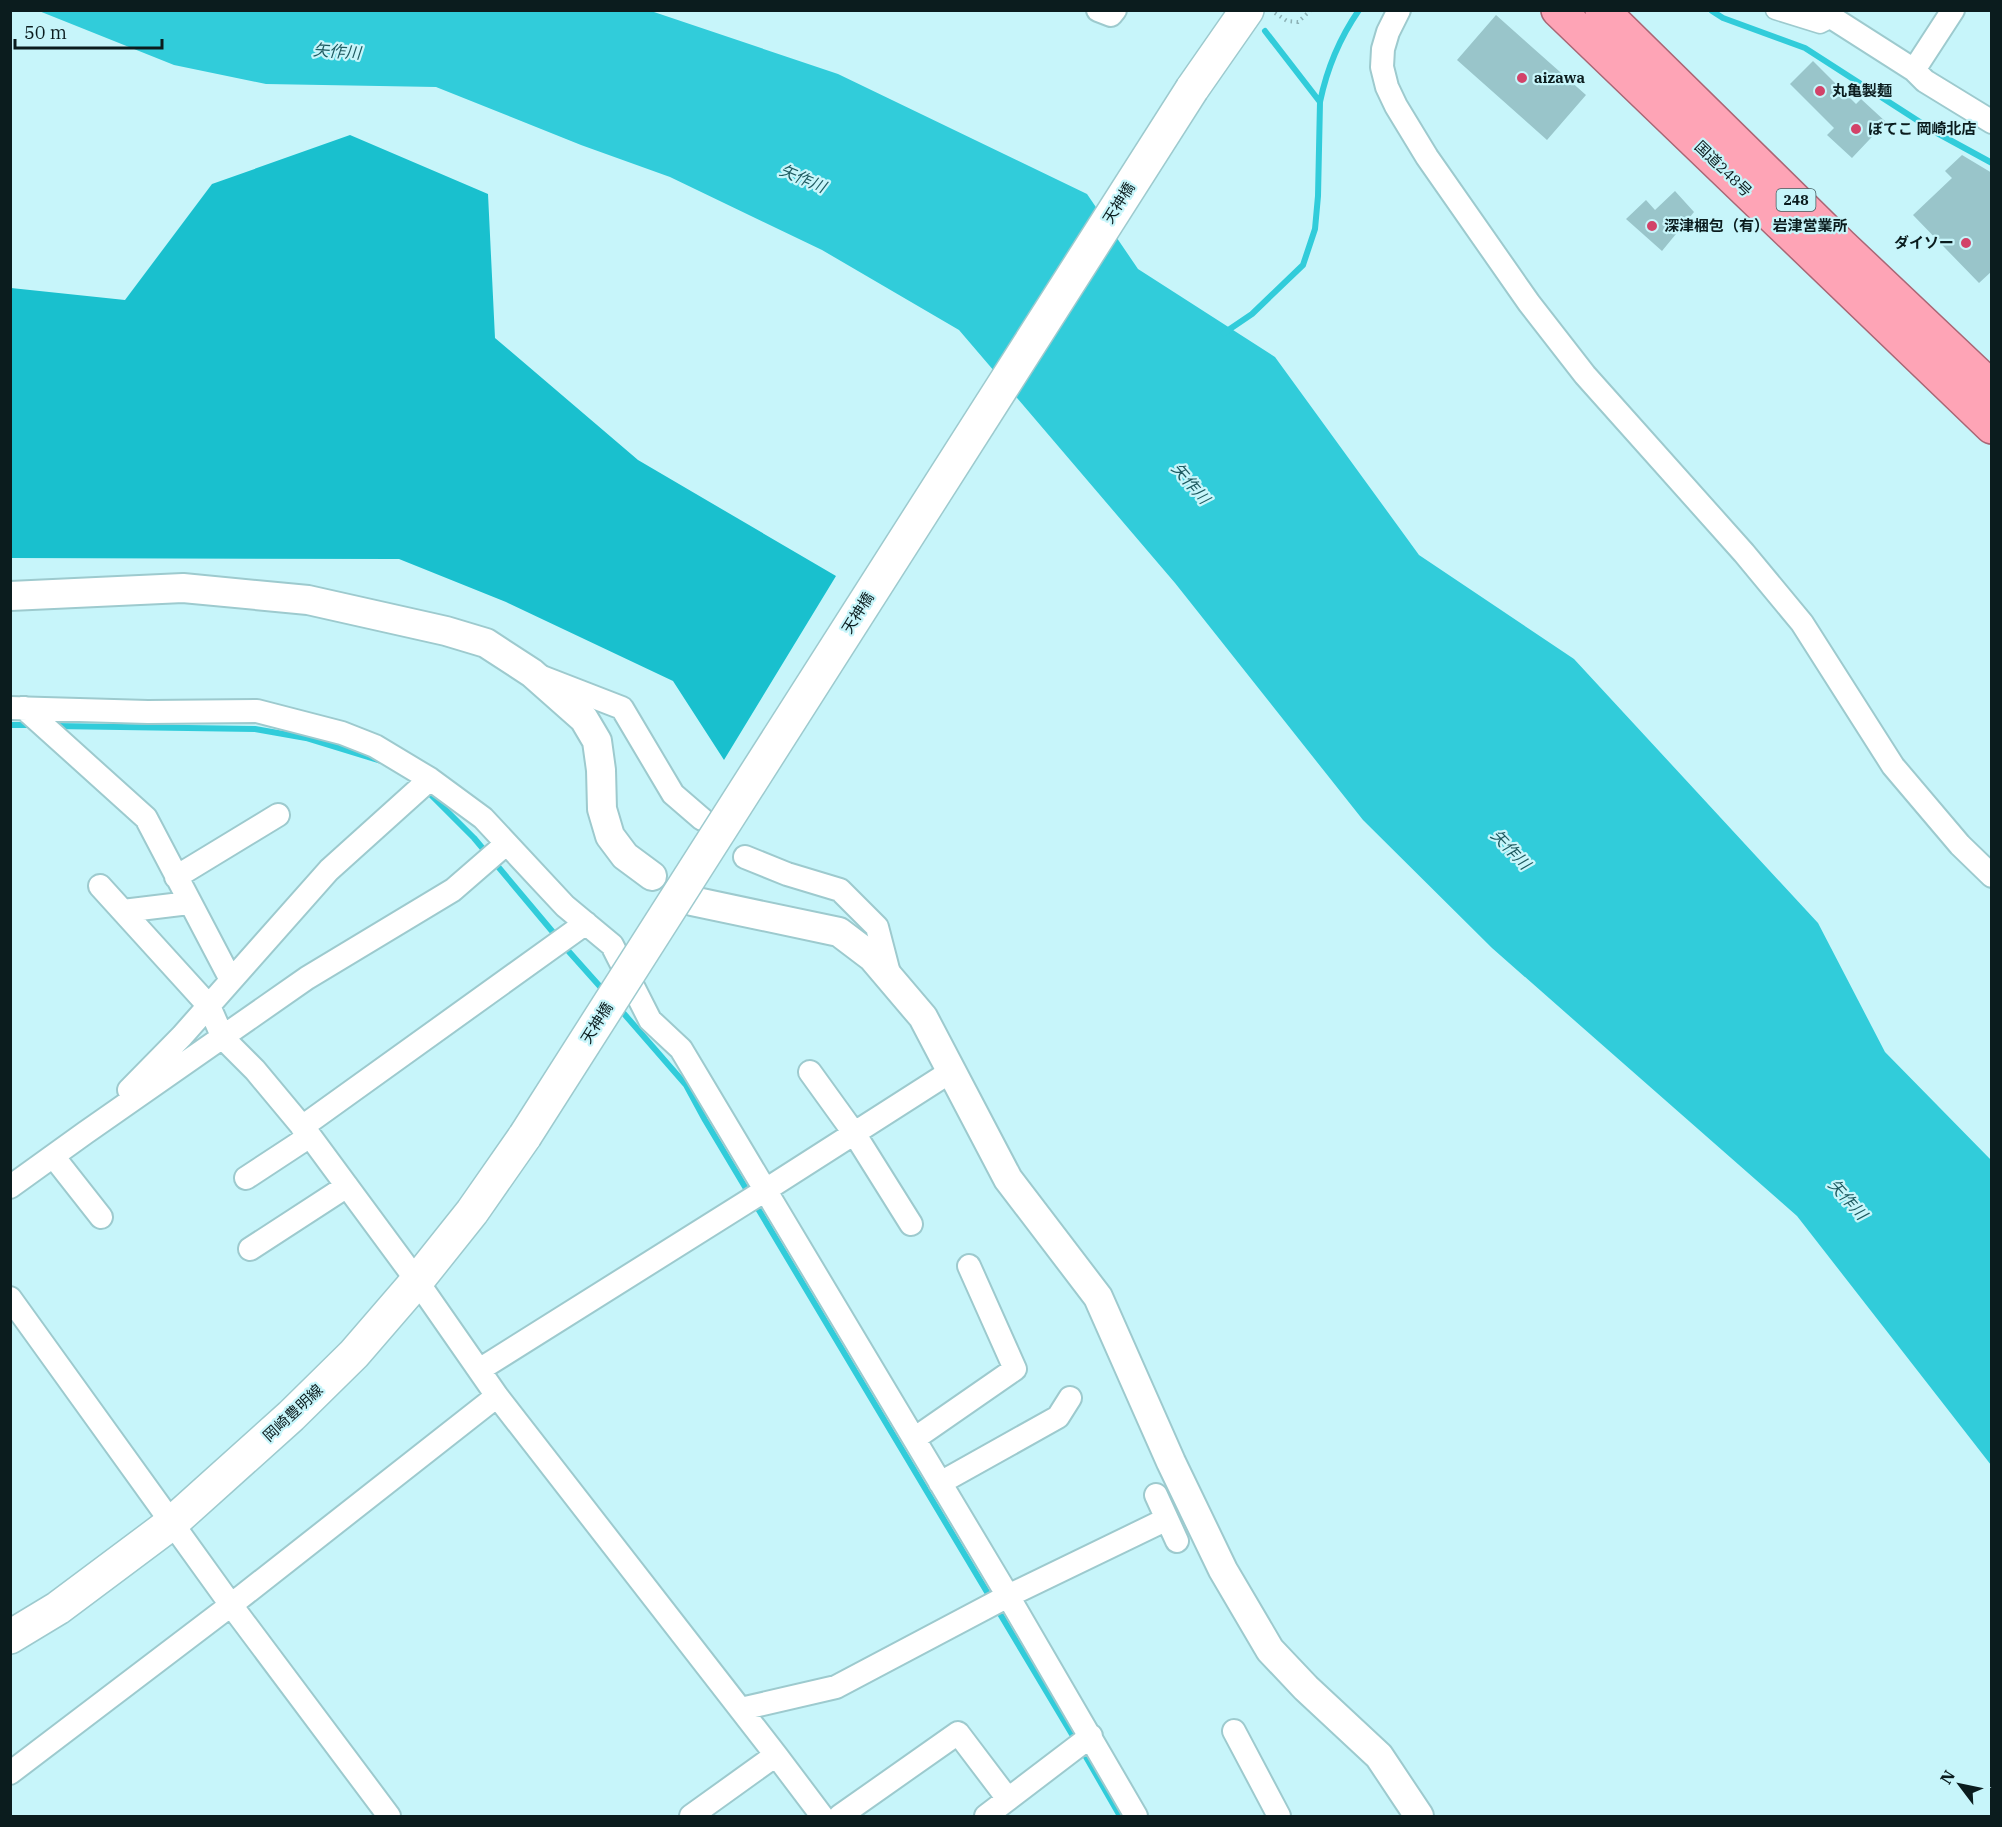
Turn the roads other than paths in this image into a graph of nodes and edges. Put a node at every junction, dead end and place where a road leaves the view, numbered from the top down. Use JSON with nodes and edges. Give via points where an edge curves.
{"nodes":[{"id":1,"x":1098,"y":10,"type":"edge"},
{"id":2,"x":1115,"y":10,"type":"edge"},
{"id":3,"x":1399,"y":10,"type":"edge"},
{"id":4,"x":1558,"y":10,"type":"edge"},
{"id":5,"x":1602,"y":10,"type":"edge"},
{"id":6,"x":1775,"y":10,"type":"edge"},
{"id":7,"x":1953,"y":10,"type":"edge"},
{"id":8,"x":1261,"y":12,"type":"edge"},
{"id":9,"x":1826,"y":14,"type":"edge"},
{"id":10,"x":1914,"y":70,"type":"junction"},
{"id":11,"x":1992,"y":122,"type":"edge"},
{"id":12,"x":1992,"y":388,"type":"edge"},
{"id":13,"x":1992,"y":427,"type":"edge"},
{"id":14,"x":10,"y":596,"type":"edge"},
{"id":15,"x":532,"y":673,"type":"junction"},
{"id":16,"x":17,"y":708,"type":"edge"},
{"id":17,"x":430,"y":779,"type":"junction"},
{"id":18,"x":278,"y":814,"type":"dead end"},
{"id":19,"x":702,"y":819,"type":"dead end"},
{"id":20,"x":506,"y":844,"type":"junction"},
{"id":21,"x":745,"y":857,"type":"dead end"},
{"id":22,"x":652,"y":876,"type":"dead end"},
{"id":23,"x":1992,"y":876,"type":"edge"},
{"id":24,"x":176,"y":877,"type":"junction"},
{"id":25,"x":100,"y":886,"type":"dead end"},
{"id":26,"x":692,"y":901,"type":"dead end"},
{"id":27,"x":189,"y":903,"type":"junction"},
{"id":28,"x":123,"y":911,"type":"junction"},
{"id":29,"x":586,"y":924,"type":"junction"},
{"id":30,"x":231,"y":980,"type":"junction"},
{"id":31,"x":891,"y":980,"type":"junction"},
{"id":32,"x":209,"y":1006,"type":"junction"},
{"id":33,"x":223,"y":1038,"type":"junction"},
{"id":34,"x":810,"y":1072,"type":"dead end"},
{"id":35,"x":951,"y":1072,"type":"junction"},
{"id":36,"x":306,"y":1131,"type":"junction"},
{"id":37,"x":85,"y":1133,"type":"junction"},
{"id":38,"x":854,"y":1134,"type":"junction"},
{"id":39,"x":525,"y":1136,"type":"joint"},
{"id":40,"x":53,"y":1156,"type":"junction"},
{"id":41,"x":246,"y":1178,"type":"dead end"},
{"id":42,"x":347,"y":1186,"type":"junction"},
{"id":43,"x":10,"y":1187,"type":"edge"},
{"id":44,"x":764,"y":1191,"type":"junction"},
{"id":45,"x":101,"y":1217,"type":"dead end"},
{"id":46,"x":910,"y":1224,"type":"dead end"},
{"id":47,"x":250,"y":1249,"type":"dead end"},
{"id":48,"x":969,"y":1266,"type":"dead end"},
{"id":49,"x":417,"y":1281,"type":"junction"},
{"id":50,"x":10,"y":1298,"type":"edge"},
{"id":51,"x":479,"y":1370,"type":"junction"},
{"id":52,"x":497,"y":1396,"type":"junction"},
{"id":53,"x":1070,"y":1398,"type":"dead end"},
{"id":54,"x":914,"y":1439,"type":"junction"},
{"id":55,"x":940,"y":1483,"type":"junction"},
{"id":56,"x":1156,"y":1495,"type":"dead end"},
{"id":57,"x":1167,"y":1519,"type":"junction"},
{"id":58,"x":172,"y":1522,"type":"junction"},
{"id":59,"x":1178,"y":1541,"type":"dead end"},
{"id":60,"x":1008,"y":1596,"type":"junction"},
{"id":61,"x":231,"y":1605,"type":"junction"},
{"id":62,"x":10,"y":1637,"type":"edge"},
{"id":63,"x":741,"y":1709,"type":"junction"},
{"id":64,"x":1234,"y":1731,"type":"dead end"},
{"id":65,"x":1091,"y":1736,"type":"junction"},
{"id":66,"x":776,"y":1755,"type":"junction"},
{"id":67,"x":10,"y":1773,"type":"edge"},
{"id":68,"x":1008,"y":1799,"type":"junction"},
{"id":69,"x":1407,"y":1804,"type":"edge"},
{"id":70,"x":389,"y":1816,"type":"edge"},
{"id":71,"x":692,"y":1816,"type":"edge"},
{"id":72,"x":822,"y":1816,"type":"edge"},
{"id":73,"x":840,"y":1816,"type":"edge"},
{"id":74,"x":986,"y":1816,"type":"edge"},
{"id":75,"x":1136,"y":1816,"type":"edge"},
{"id":76,"x":1279,"y":1816,"type":"edge"},
{"id":77,"x":1419,"y":1816,"type":"edge"}],
"edges":[{"from":1,"to":2,"type":"street","via":[[1111,15]]},
{"from":3,"to":23,"type":"street","via":[[1388,32],[1382,67],[1396,106],[1427,157],[1529,303],[1585,375],[1802,623],[1893,766],[1960,845]]},
{"from":4,"to":13,"type":"highway","name":"国道248号","number":"248"},
{"from":5,"to":12,"type":"highway","name":"国道248号","number":"248"},
{"from":6,"to":9,"type":"street","via":[[1820,24]]},
{"from":7,"to":10,"type":"street"},
{"from":8,"to":39,"type":"main road","name":"天神橋","bridge":true,"via":[[1192,89]]},
{"from":9,"to":10,"type":"street"},
{"from":10,"to":11,"type":"street","via":[[1925,81]]},
{"from":14,"to":15,"type":"street","via":[[183,588],[308,600],[486,643]]},
{"from":15,"to":19,"type":"street","via":[[622,708],[673,794]]},
{"from":15,"to":22,"type":"street","via":[[584,719],[593,734],[601,770],[602,808],[610,836],[625,856]]},
{"from":16,"to":17,"type":"street","via":[[257,711],[375,746]]},
{"from":16,"to":24,"type":"street","via":[[146,818]]},
{"from":17,"to":20,"type":"street","via":[[483,818]]},
{"from":17,"to":30,"type":"street","via":[[329,870]]},
{"from":18,"to":24,"type":"street"},
{"from":20,"to":29,"type":"street"},
{"from":20,"to":33,"type":"street","via":[[453,890],[308,978]]},
{"from":21,"to":31,"type":"street","via":[[840,890],[877,927]]},
{"from":24,"to":27,"type":"street"},
{"from":25,"to":28,"type":"street"},
{"from":26,"to":31,"type":"street","via":[[839,932],[872,957]]},
{"from":27,"to":28,"type":"street"},
{"from":27,"to":30,"type":"street"},
{"from":28,"to":32,"type":"street"},
{"from":29,"to":36,"type":"street"},
{"from":29,"to":44,"type":"street","via":[[612,945],[650,1020],[681,1049]]},
{"from":30,"to":32,"type":"street"},
{"from":31,"to":35,"type":"street","via":[[923,1017]]},
{"from":32,"to":33,"type":"street"},
{"from":32,"to":37,"type":"street"},
{"from":33,"to":36,"type":"street"},
{"from":33,"to":37,"type":"street"},
{"from":34,"to":38,"type":"street"},
{"from":35,"to":38,"type":"street"},
{"from":35,"to":69,"type":"street","via":[[1008,1179],[1098,1297],[1223,1570],[1270,1650],[1379,1756]]},
{"from":36,"to":41,"type":"street"},
{"from":36,"to":42,"type":"street"},
{"from":37,"to":40,"type":"street"},
{"from":38,"to":44,"type":"street"},
{"from":38,"to":46,"type":"street"},
{"from":39,"to":49,"type":"main road","name":"岡崎豊明線"},
{"from":40,"to":43,"type":"street"},
{"from":40,"to":45,"type":"street"},
{"from":42,"to":47,"type":"street"},
{"from":42,"to":49,"type":"street"},
{"from":44,"to":51,"type":"street"},
{"from":44,"to":54,"type":"street"},
{"from":48,"to":54,"type":"street","via":[[1015,1369]]},
{"from":49,"to":51,"type":"street"},
{"from":49,"to":58,"type":"main road","name":"岡崎豊明線","via":[[354,1354],[291,1416]]},
{"from":50,"to":58,"type":"street"},
{"from":51,"to":52,"type":"street"},
{"from":52,"to":61,"type":"street"},
{"from":52,"to":63,"type":"street"},
{"from":53,"to":55,"type":"street","via":[[1058,1417]]},
{"from":54,"to":55,"type":"street"},
{"from":55,"to":60,"type":"street"},
{"from":56,"to":57,"type":"street"},
{"from":57,"to":59,"type":"street"},
{"from":57,"to":60,"type":"street"},
{"from":58,"to":61,"type":"street"},
{"from":58,"to":62,"type":"main road","name":"岡崎豊明線","via":[[58,1608]]},
{"from":60,"to":63,"type":"street","via":[[836,1687]]},
{"from":60,"to":65,"type":"street"},
{"from":61,"to":67,"type":"street"},
{"from":61,"to":70,"type":"street"},
{"from":63,"to":66,"type":"street"},
{"from":64,"to":76,"type":"street"},
{"from":65,"to":68,"type":"street"},
{"from":65,"to":75,"type":"street"},
{"from":66,"to":71,"type":"street"},
{"from":66,"to":72,"type":"street"},
{"from":68,"to":73,"type":"street","via":[[958,1733]]},
{"from":68,"to":74,"type":"street"},
{"from":69,"to":77,"type":"street"}]}
